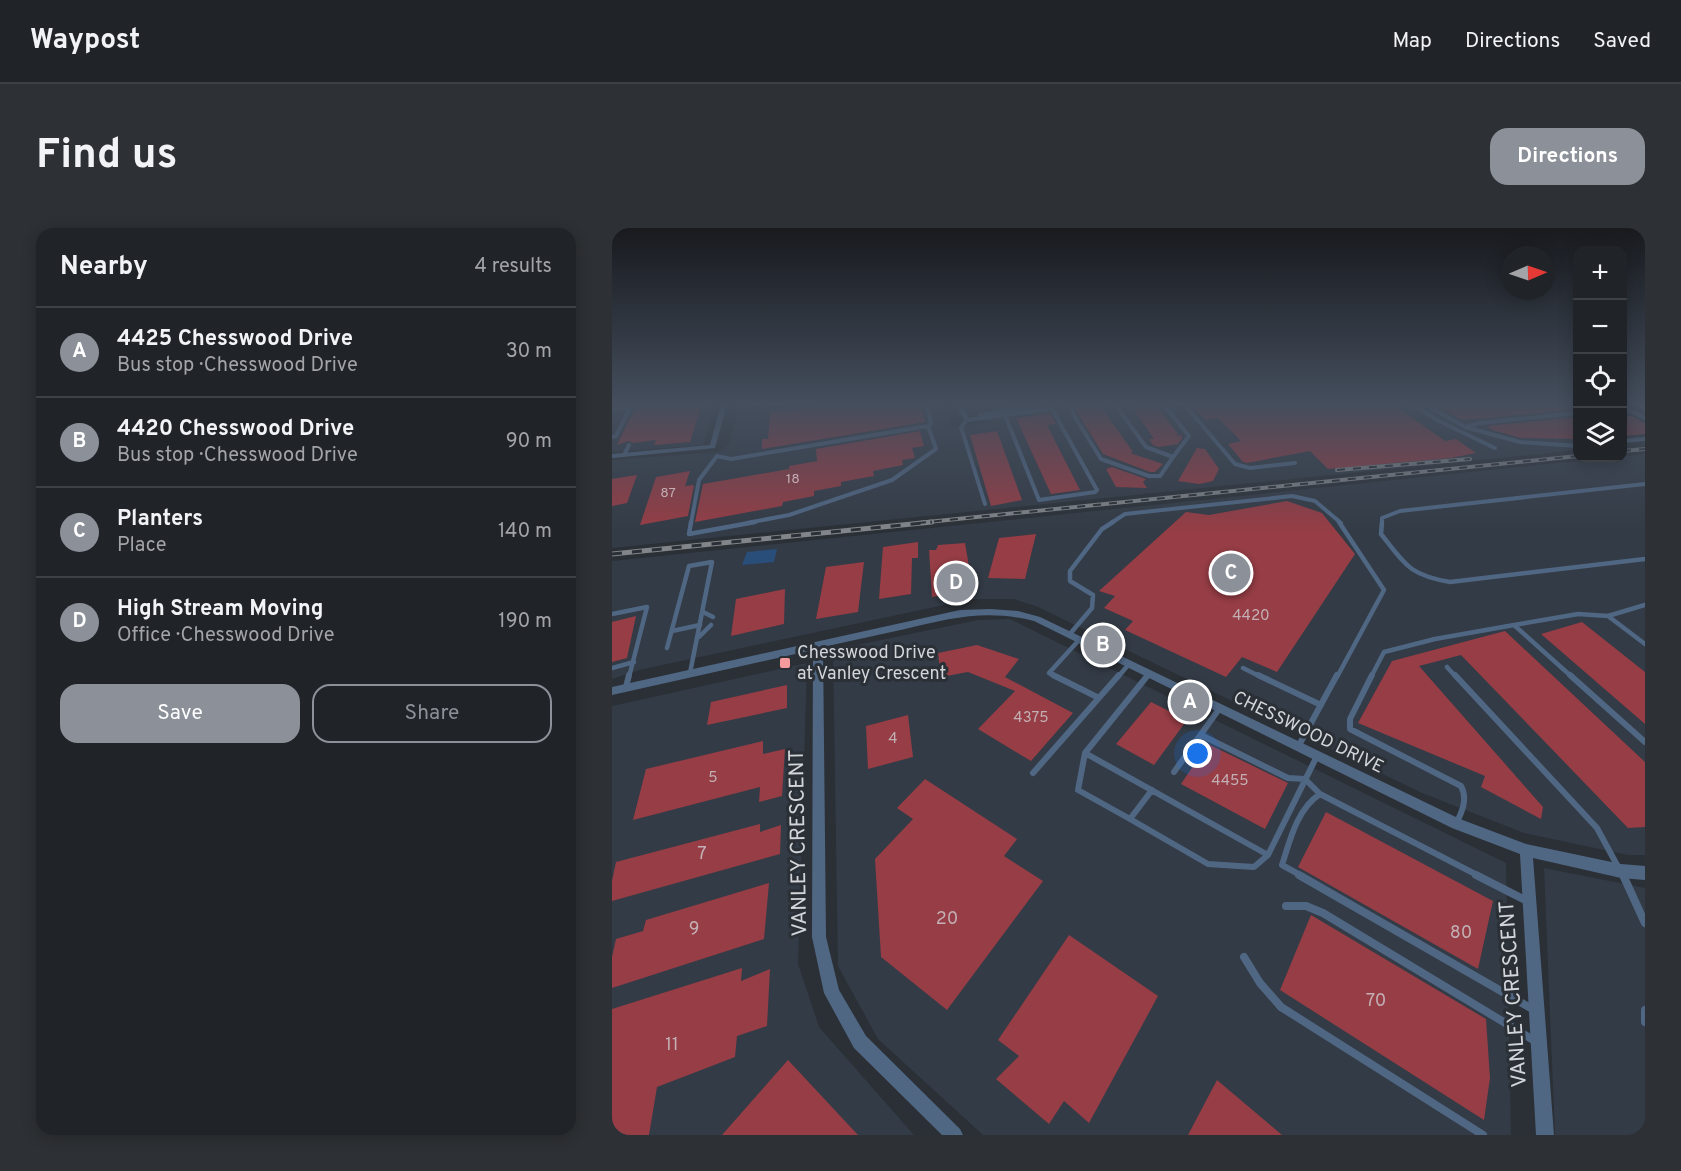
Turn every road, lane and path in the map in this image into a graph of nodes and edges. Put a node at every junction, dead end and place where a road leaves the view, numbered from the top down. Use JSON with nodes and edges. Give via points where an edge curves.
{"nodes":[{"id":1,"x":628,"y":446,"type":"edge"},
{"id":2,"x":713,"y":446,"type":"edge"},
{"id":3,"x":806,"y":446,"type":"edge"},
{"id":4,"x":935,"y":446,"type":"edge"},
{"id":5,"x":967,"y":446,"type":"edge"},
{"id":6,"x":1018,"y":446,"type":"edge"},
{"id":7,"x":1073,"y":446,"type":"edge"},
{"id":8,"x":1093,"y":446,"type":"edge"},
{"id":9,"x":1146,"y":446,"type":"edge"},
{"id":10,"x":1181,"y":446,"type":"edge"},
{"id":11,"x":1220,"y":446,"type":"edge"},
{"id":12,"x":1491,"y":446,"type":"edge"},
{"id":13,"x":1494,"y":448,"type":"dead end"},
{"id":14,"x":624,"y":455,"type":"junction"},
{"id":15,"x":612,"y":456,"type":"edge"},
{"id":16,"x":1173,"y":457,"type":"junction"},
{"id":17,"x":1295,"y":463,"type":"dead end"},
{"id":18,"x":1645,"y":484,"type":"edge"},
{"id":19,"x":985,"y":504,"type":"dead end"},
{"id":20,"x":1645,"y":559,"type":"edge"},
{"id":21,"x":1645,"y":605,"type":"edge"},
{"id":22,"x":703,"y":612,"type":"junction"},
{"id":23,"x":612,"y":614,"type":"edge"},
{"id":24,"x":1608,"y":616,"type":"junction"},
{"id":25,"x":713,"y":617,"type":"dead end"},
{"id":26,"x":700,"y":625,"type":"junction"},
{"id":27,"x":711,"y":625,"type":"dead end"},
{"id":28,"x":1514,"y":625,"type":"junction"},
{"id":29,"x":672,"y":631,"type":"junction"},
{"id":30,"x":699,"y":637,"type":"junction"},
{"id":31,"x":1074,"y":637,"type":"junction"},
{"id":32,"x":1645,"y":644,"type":"edge"},
{"id":33,"x":818,"y":646,"type":"junction"},
{"id":34,"x":667,"y":648,"type":"dead end"},
{"id":35,"x":633,"y":662,"type":"junction"},
{"id":36,"x":1129,"y":664,"type":"junction"},
{"id":37,"x":1447,"y":667,"type":"dead end"},
{"id":38,"x":612,"y":668,"type":"edge"},
{"id":39,"x":1243,"y":668,"type":"dead end"},
{"id":40,"x":690,"y":673,"type":"junction"},
{"id":41,"x":1149,"y":674,"type":"junction"},
{"id":42,"x":626,"y":687,"type":"junction"},
{"id":43,"x":612,"y":691,"type":"edge"},
{"id":44,"x":1098,"y":698,"type":"junction"},
{"id":45,"x":1321,"y":705,"type":"junction"},
{"id":46,"x":1219,"y":709,"type":"junction"},
{"id":47,"x":1201,"y":735,"type":"junction"},
{"id":48,"x":1645,"y":742,"type":"edge"},
{"id":49,"x":1298,"y":747,"type":"junction"},
{"id":50,"x":1085,"y":753,"type":"junction"},
{"id":51,"x":1317,"y":756,"type":"junction"},
{"id":52,"x":1174,"y":772,"type":"dead end"},
{"id":53,"x":1033,"y":774,"type":"dead end"},
{"id":54,"x":1305,"y":778,"type":"junction"},
{"id":55,"x":1152,"y":790,"type":"junction"},
{"id":56,"x":1320,"y":794,"type":"junction"},
{"id":57,"x":1130,"y":819,"type":"junction"},
{"id":58,"x":1456,"y":824,"type":"junction"},
{"id":59,"x":1526,"y":850,"type":"junction"},
{"id":60,"x":1268,"y":855,"type":"junction"},
{"id":61,"x":1621,"y":870,"type":"junction"},
{"id":62,"x":1645,"y":873,"type":"edge"},
{"id":63,"x":1529,"y":902,"type":"junction"},
{"id":64,"x":1286,"y":906,"type":"dead end"},
{"id":65,"x":1645,"y":923,"type":"edge"},
{"id":66,"x":1244,"y":957,"type":"dead end"},
{"id":67,"x":1645,"y":1010,"type":"edge"},
{"id":68,"x":1537,"y":1012,"type":"junction"},
{"id":69,"x":1645,"y":1022,"type":"edge"},
{"id":70,"x":1539,"y":1043,"type":"junction"},
{"id":71,"x":954,"y":1135,"type":"edge"},
{"id":72,"x":1483,"y":1135,"type":"edge"},
{"id":73,"x":1545,"y":1135,"type":"edge"}],
"edges":[{"from":1,"to":14,"type":"lane"},
{"from":2,"to":14,"type":"street"},
{"from":3,"to":4,"type":"lane","via":[[730,459],[717,456],[699,480],[688,534],[789,515],[892,480]]},
{"from":5,"to":19,"type":"lane"},
{"from":6,"to":7,"type":"lane","via":[[1040,500],[1097,490]]},
{"from":8,"to":16,"type":"lane","via":[[1101,459],[1149,476],[1160,476]]},
{"from":9,"to":16,"type":"lane"},
{"from":10,"to":16,"type":"lane"},
{"from":11,"to":17,"type":"lane","via":[[1235,464],[1250,468]]},
{"from":12,"to":13,"type":"lane"},
{"from":14,"to":15,"type":"street"},
{"from":18,"to":20,"type":"lane","via":[[1400,511],[1382,518],[1381,534],[1408,567],[1426,579],[1450,582]]},
{"from":21,"to":24,"type":"lane"},
{"from":22,"to":25,"type":"lane"},
{"from":22,"to":26,"type":"lane"},
{"from":22,"to":29,"type":"lane","via":[[712,562],[688,566]]},
{"from":23,"to":35,"type":"lane","via":[[647,607]]},
{"from":24,"to":28,"type":"lane","via":[[1578,614]]},
{"from":24,"to":32,"type":"lane"},
{"from":26,"to":29,"type":"lane"},
{"from":26,"to":30,"type":"lane"},
{"from":27,"to":30,"type":"lane"},
{"from":28,"to":48,"type":"lane"},
{"from":28,"to":58,"type":"lane","via":[[1384,652],[1350,719],[1350,729],[1461,786],[1465,794]]},
{"from":29,"to":34,"type":"lane"},
{"from":30,"to":40,"type":"lane"},
{"from":31,"to":33,"type":"street","name":"CHESSWOOD DRIVE","via":[[1037,619],[991,610],[960,613]]},
{"from":31,"to":36,"type":"street","name":"CHESSWOOD DRIVE"},
{"from":31,"to":44,"type":"lane","via":[[1048,673]]},
{"from":31,"to":45,"type":"lane","via":[[1092,608],[1093,595],[1070,581],[1070,571],[1101,529],[1125,514],[1277,496],[1314,500],[1328,510],[1352,539],[1384,590]]},
{"from":33,"to":40,"type":"street","name":"CHESSWOOD DRIVE"},
{"from":33,"to":71,"type":"street","name":"VANLEY CRESCENT","via":[[819,937],[832,993],[860,1042]]},
{"from":35,"to":38,"type":"lane"},
{"from":35,"to":42,"type":"lane"},
{"from":36,"to":41,"type":"street","name":"CHESSWOOD DRIVE"},
{"from":36,"to":44,"type":"lane"},
{"from":37,"to":61,"type":"lane","via":[[1597,828]]},
{"from":39,"to":45,"type":"lane"},
{"from":40,"to":42,"type":"street","name":"CHESSWOOD DRIVE"},
{"from":41,"to":46,"type":"street","name":"CHESSWOOD DRIVE"},
{"from":41,"to":50,"type":"lane"},
{"from":42,"to":43,"type":"street","name":"CHESSWOOD DRIVE"},
{"from":44,"to":53,"type":"lane"},
{"from":45,"to":49,"type":"lane"},
{"from":46,"to":47,"type":"lane"},
{"from":46,"to":49,"type":"street","name":"CHESSWOOD DRIVE"},
{"from":47,"to":52,"type":"lane"},
{"from":47,"to":54,"type":"lane","via":[[1288,778]]},
{"from":49,"to":51,"type":"street","name":"CHESSWOOD DRIVE"},
{"from":50,"to":55,"type":"lane"},
{"from":50,"to":57,"type":"lane","via":[[1078,790]]},
{"from":51,"to":54,"type":"lane"},
{"from":51,"to":58,"type":"street","name":"CHESSWOOD DRIVE"},
{"from":54,"to":56,"type":"lane"},
{"from":54,"to":60,"type":"lane"},
{"from":55,"to":57,"type":"lane"},
{"from":55,"to":60,"type":"lane"},
{"from":56,"to":63,"type":"lane"},
{"from":56,"to":68,"type":"lane","via":[[1303,810],[1282,865]]},
{"from":57,"to":60,"type":"lane","via":[[1208,864],[1254,867]]},
{"from":58,"to":59,"type":"street","name":"CHESSWOOD DRIVE"},
{"from":59,"to":61,"type":"street","name":"CHESSWOOD DRIVE"},
{"from":59,"to":63,"type":"street","name":"VANLEY CRESCENT"},
{"from":61,"to":62,"type":"street","name":"CHESSWOOD DRIVE"},
{"from":61,"to":65,"type":"lane"},
{"from":63,"to":68,"type":"street","name":"VANLEY CRESCENT"},
{"from":64,"to":70,"type":"lane","via":[[1306,906],[1323,913]]},
{"from":66,"to":72,"type":"lane","via":[[1281,1007]]},
{"from":67,"to":69,"type":"lane"},
{"from":68,"to":70,"type":"street","name":"VANLEY CRESCENT"},
{"from":70,"to":73,"type":"street","name":"VANLEY CRESCENT"}]}
